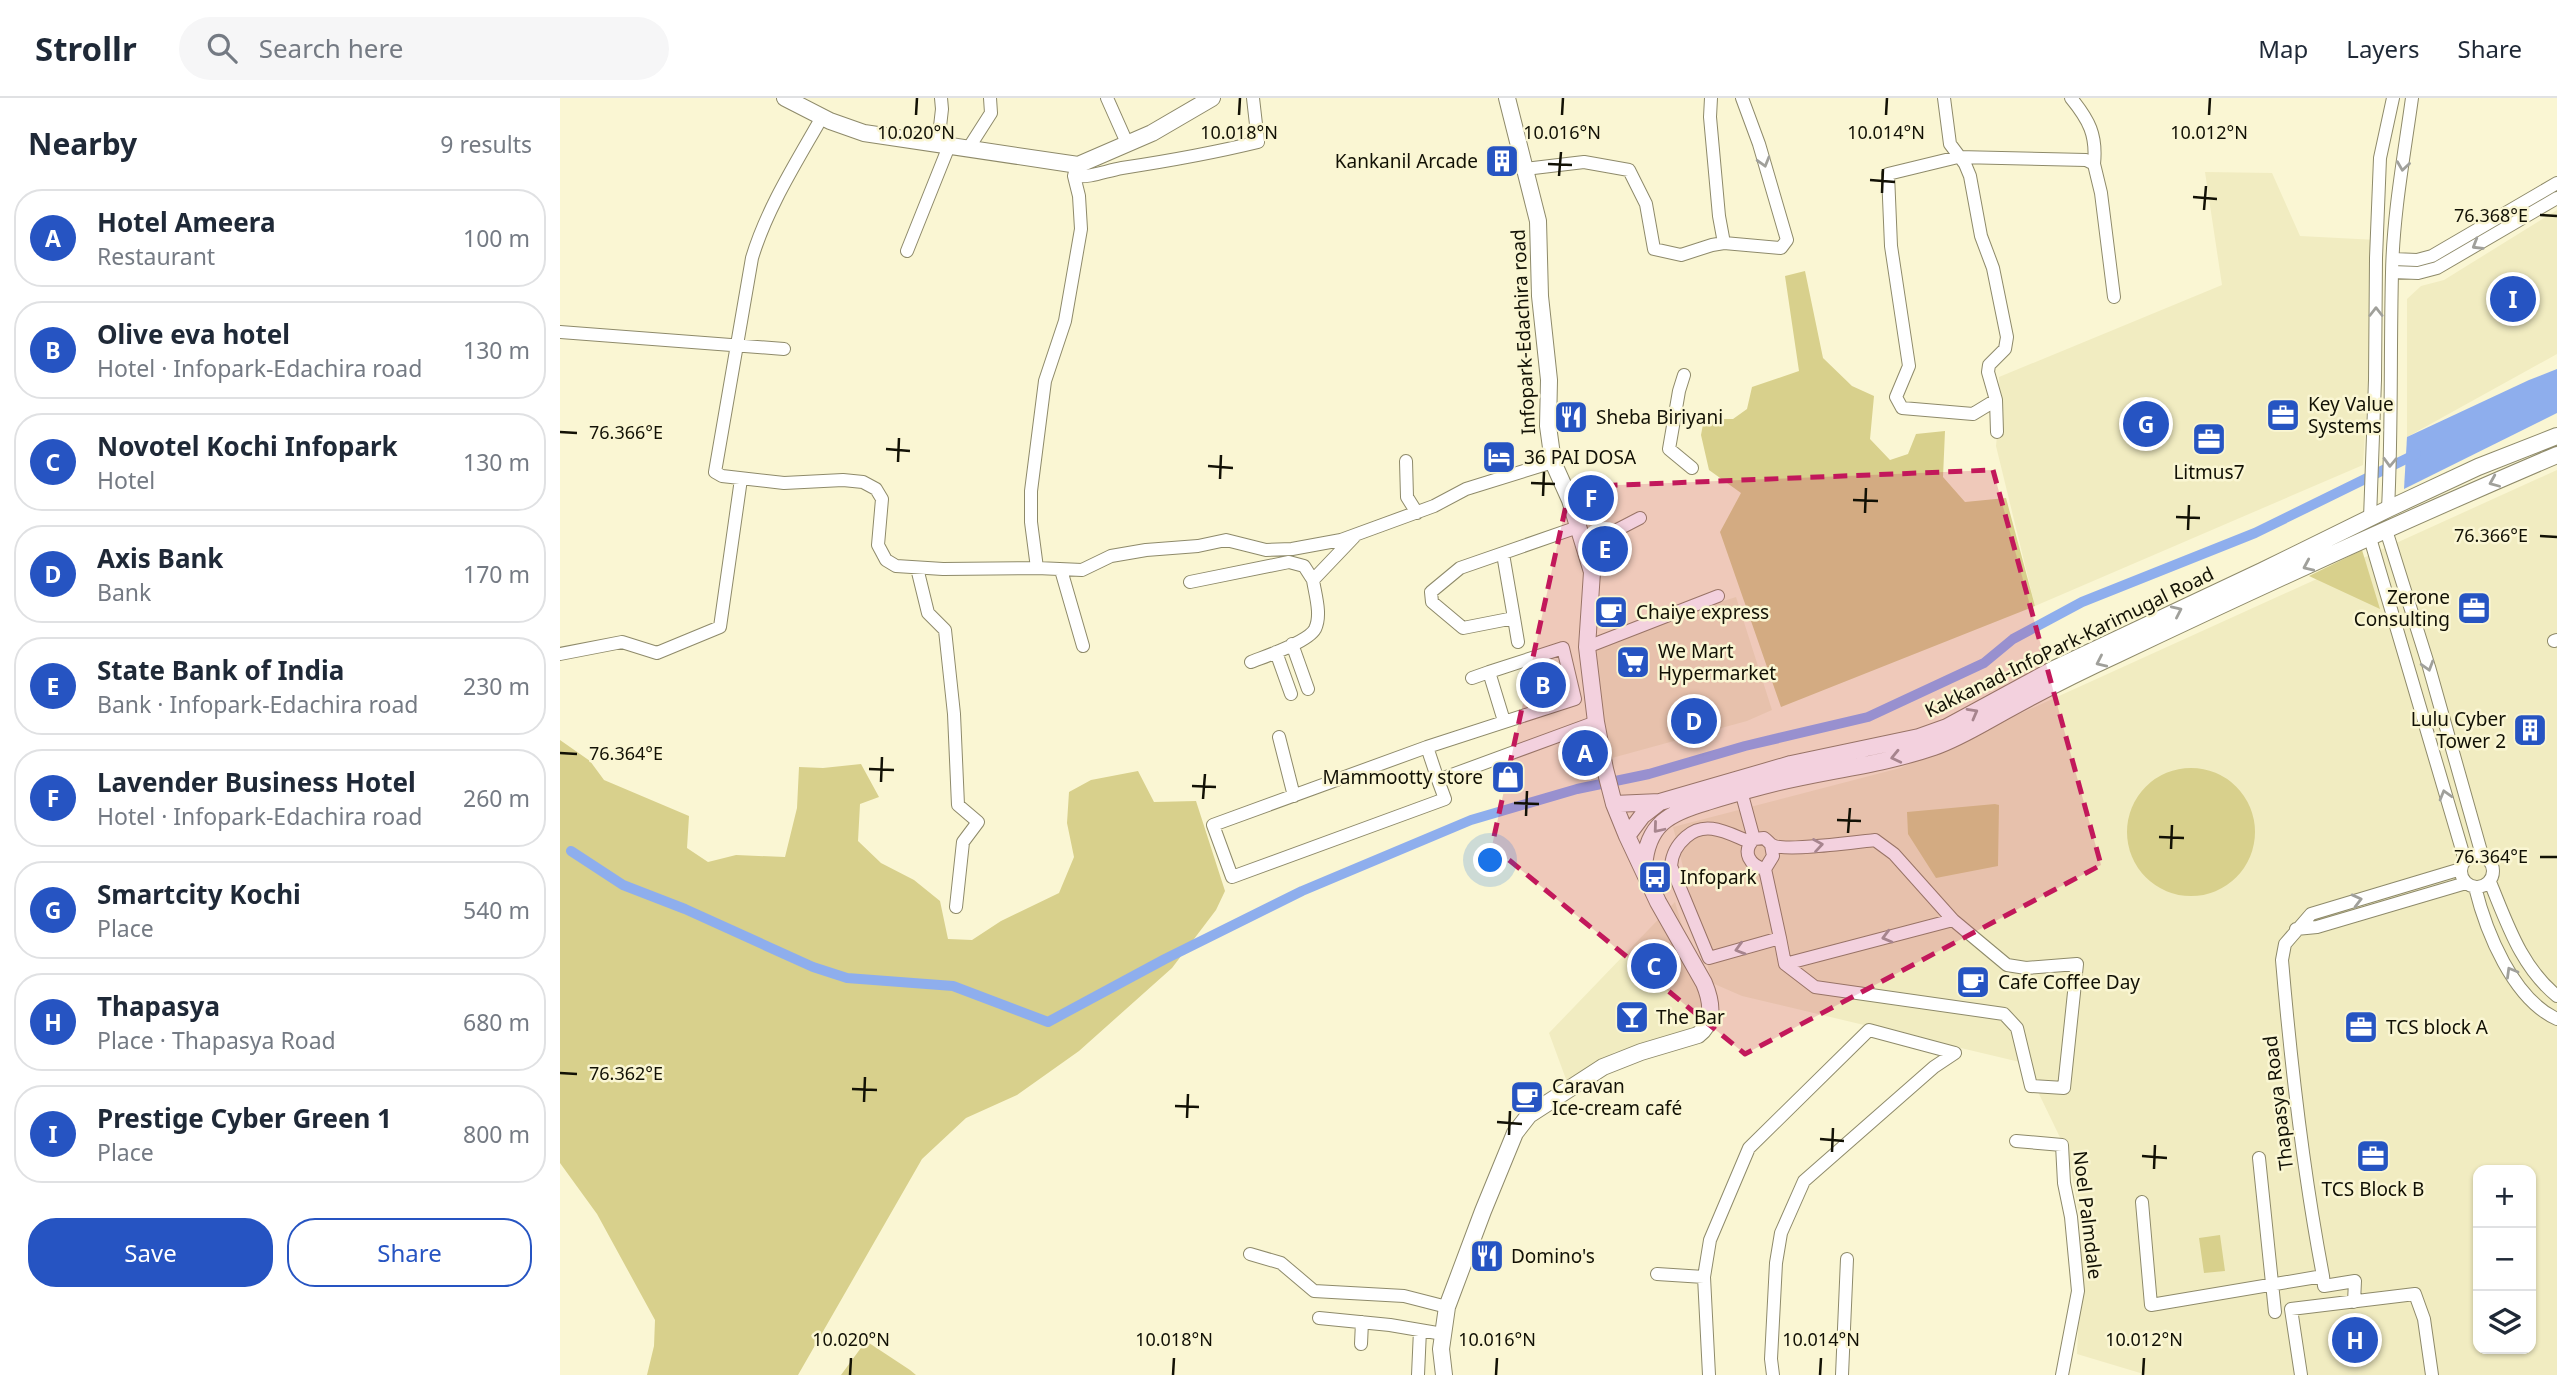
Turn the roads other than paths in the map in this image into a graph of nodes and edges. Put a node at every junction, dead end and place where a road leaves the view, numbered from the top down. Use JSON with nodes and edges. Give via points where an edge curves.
{"nodes":[{"id":1,"x":785,"y":98,"type":"edge"},
{"id":2,"x":941,"y":98,"type":"edge"},
{"id":3,"x":990,"y":98,"type":"edge"},
{"id":4,"x":1107,"y":98,"type":"edge"},
{"id":5,"x":1212,"y":98,"type":"edge"},
{"id":6,"x":1253,"y":98,"type":"edge"},
{"id":7,"x":1507,"y":98,"type":"edge"},
{"id":8,"x":1712,"y":98,"type":"edge"},
{"id":9,"x":1742,"y":98,"type":"edge"},
{"id":10,"x":1944,"y":98,"type":"edge"},
{"id":11,"x":2071,"y":98,"type":"edge"},
{"id":12,"x":2393,"y":98,"type":"edge"},
{"id":13,"x":2412,"y":98,"type":"edge"},
{"id":14,"x":822,"y":117,"type":"junction"},
{"id":15,"x":1127,"y":143,"type":"junction"},
{"id":16,"x":943,"y":145,"type":"junction"},
{"id":17,"x":968,"y":149,"type":"junction"},
{"id":18,"x":1958,"y":157,"type":"junction"},
{"id":19,"x":2094,"y":164,"type":"junction"},
{"id":20,"x":1525,"y":169,"type":"junction"},
{"id":21,"x":1076,"y":171,"type":"junction"},
{"id":22,"x":2553,"y":193,"type":"edge"},
{"id":23,"x":1724,"y":243,"type":"junction"},
{"id":24,"x":907,"y":251,"type":"dead end"},
{"id":25,"x":2393,"y":259,"type":"junction"},
{"id":26,"x":2392,"y":272,"type":"junction"},
{"id":27,"x":2114,"y":297,"type":"dead end"},
{"id":28,"x":560,"y":332,"type":"edge"},
{"id":29,"x":736,"y":347,"type":"junction"},
{"id":30,"x":784,"y":349,"type":"dead end"},
{"id":31,"x":1684,"y":375,"type":"dead end"},
{"id":32,"x":1996,"y":400,"type":"junction"},
{"id":33,"x":1997,"y":432,"type":"dead end"},
{"id":34,"x":2557,"y":436,"type":"edge"},
{"id":35,"x":2557,"y":455,"type":"edge"},
{"id":36,"x":1406,"y":461,"type":"dead end"},
{"id":37,"x":1553,"y":462,"type":"junction"},
{"id":38,"x":1692,"y":468,"type":"dead end"},
{"id":39,"x":741,"y":479,"type":"junction"},
{"id":40,"x":2388,"y":502,"type":"junction"},
{"id":41,"x":1417,"y":513,"type":"junction"},
{"id":42,"x":1640,"y":518,"type":"dead end"},
{"id":43,"x":2370,"y":518,"type":"junction"},
{"id":44,"x":1578,"y":527,"type":"junction"},
{"id":45,"x":2386,"y":530,"type":"junction"},
{"id":46,"x":1354,"y":537,"type":"junction"},
{"id":47,"x":2370,"y":538,"type":"junction"},
{"id":48,"x":1584,"y":547,"type":"junction"},
{"id":49,"x":1503,"y":554,"type":"junction"},
{"id":50,"x":917,"y":568,"type":"junction"},
{"id":51,"x":1037,"y":568,"type":"junction"},
{"id":52,"x":1061,"y":570,"type":"junction"},
{"id":53,"x":1313,"y":580,"type":"junction"},
{"id":54,"x":1190,"y":582,"type":"dead end"},
{"id":55,"x":1718,"y":597,"type":"dead end"},
{"id":56,"x":1514,"y":618,"type":"junction"},
{"id":57,"x":1518,"y":642,"type":"dead end"},
{"id":58,"x":1292,"y":644,"type":"junction"},
{"id":59,"x":1083,"y":646,"type":"dead end"},
{"id":60,"x":1587,"y":647,"type":"junction"},
{"id":61,"x":1276,"y":652,"type":"junction"},
{"id":62,"x":560,"y":654,"type":"edge"},
{"id":63,"x":1251,"y":662,"type":"dead end"},
{"id":64,"x":1489,"y":672,"type":"junction"},
{"id":65,"x":1472,"y":678,"type":"dead end"},
{"id":66,"x":1308,"y":689,"type":"dead end"},
{"id":67,"x":1291,"y":694,"type":"dead end"},
{"id":68,"x":1504,"y":722,"type":"junction"},
{"id":69,"x":1595,"y":722,"type":"junction"},
{"id":70,"x":1279,"y":737,"type":"dead end"},
{"id":71,"x":1427,"y":747,"type":"junction"},
{"id":72,"x":1841,"y":761,"type":"junction"},
{"id":73,"x":1438,"y":780,"type":"junction"},
{"id":74,"x":1741,"y":792,"type":"junction"},
{"id":75,"x":1294,"y":796,"type":"junction"},
{"id":76,"x":1614,"y":802,"type":"junction"},
{"id":77,"x":1660,"y":802,"type":"junction"},
{"id":78,"x":1627,"y":836,"type":"junction"},
{"id":79,"x":1752,"y":841,"type":"junction"},
{"id":80,"x":1771,"y":845,"type":"junction"},
{"id":81,"x":2482,"y":855,"type":"junction"},
{"id":82,"x":2463,"y":864,"type":"junction"},
{"id":83,"x":1765,"y":869,"type":"junction"},
{"id":84,"x":1644,"y":870,"type":"junction"},
{"id":85,"x":2490,"y":882,"type":"junction"},
{"id":86,"x":2470,"y":885,"type":"junction"},
{"id":87,"x":956,"y":906,"type":"dead end"},
{"id":88,"x":1953,"y":920,"type":"junction"},
{"id":89,"x":2296,"y":929,"type":"junction"},
{"id":90,"x":1780,"y":938,"type":"junction"},
{"id":91,"x":1785,"y":964,"type":"junction"},
{"id":92,"x":2557,"y":996,"type":"edge"},
{"id":93,"x":2557,"y":1019,"type":"edge"},
{"id":94,"x":2016,"y":1141,"type":"dead end"},
{"id":95,"x":2259,"y":1158,"type":"dead end"},
{"id":96,"x":2142,"y":1202,"type":"dead end"},
{"id":97,"x":1250,"y":1254,"type":"dead end"},
{"id":98,"x":1847,"y":1259,"type":"dead end"},
{"id":99,"x":1657,"y":1274,"type":"dead end"},
{"id":100,"x":2323,"y":1276,"type":"junction"},
{"id":101,"x":1704,"y":1277,"type":"junction"},
{"id":102,"x":2273,"y":1284,"type":"junction"},
{"id":103,"x":2354,"y":1302,"type":"junction"},
{"id":104,"x":1447,"y":1307,"type":"junction"},
{"id":105,"x":2275,"y":1312,"type":"dead end"},
{"id":106,"x":1319,"y":1318,"type":"dead end"},
{"id":107,"x":1362,"y":1322,"type":"junction"},
{"id":108,"x":1420,"y":1330,"type":"junction"},
{"id":109,"x":1443,"y":1334,"type":"junction"},
{"id":110,"x":1362,"y":1344,"type":"dead end"},
{"id":111,"x":1418,"y":1375,"type":"edge"},
{"id":112,"x":1444,"y":1375,"type":"edge"},
{"id":113,"x":1709,"y":1375,"type":"edge"},
{"id":114,"x":1773,"y":1375,"type":"edge"},
{"id":115,"x":1842,"y":1375,"type":"edge"},
{"id":116,"x":2063,"y":1375,"type":"edge"},
{"id":117,"x":2301,"y":1375,"type":"edge"},
{"id":118,"x":2432,"y":1375,"type":"edge"}],
"edges":[{"from":1,"to":14,"type":"main road"},
{"from":2,"to":16,"type":"street"},
{"from":3,"to":17,"type":"street","via":[[991,113]]},
{"from":4,"to":15,"type":"street"},
{"from":5,"to":15,"type":"main road"},
{"from":6,"to":21,"type":"street","via":[[1258,142],[1087,177]]},
{"from":7,"to":20,"type":"main road","name":"Infopark-Edachira road"},
{"from":8,"to":23,"type":"street","via":[[1718,216]]},
{"from":9,"to":23,"type":"street","one_way":true,"via":[[1787,242],[1781,247]]},
{"from":10,"to":18,"type":"street","via":[[1950,144]]},
{"from":11,"to":19,"type":"street","via":[[2086,116],[2096,145]]},
{"from":43,"to":12,"type":"street","one_way":true,"via":[[2380,158]]},
{"from":13,"to":25,"type":"street","one_way":true},
{"from":14,"to":16,"type":"main road","via":[[864,133]]},
{"from":14,"to":29,"type":"street","via":[[760,231]]},
{"from":15,"to":21,"type":"main road"},
{"from":16,"to":17,"type":"main road"},
{"from":16,"to":24,"type":"street"},
{"from":17,"to":21,"type":"main road"},
{"from":18,"to":19,"type":"street","via":[[2087,160]]},
{"from":18,"to":32,"type":"street","via":[[1969,176],[2007,337],[2005,349],[1989,365]]},
{"from":18,"to":32,"type":"street","via":[[1888,174],[1891,246],[1909,366],[1896,397],[1902,408],[1973,414]]},
{"from":19,"to":27,"type":"street"},
{"from":20,"to":23,"type":"street","via":[[1584,162],[1629,170],[1646,204],[1654,249],[1681,255]]},
{"from":20,"to":37,"type":"main road","name":"Infopark-Edachira road","via":[[1538,221]]},
{"from":21,"to":51,"type":"street","via":[[1081,229],[1065,321],[1048,368],[1031,491]]},
{"from":22,"to":25,"type":"street","via":[[2432,256]]},
{"from":22,"to":26,"type":"street","one_way":true,"via":[[2437,268]]},
{"from":25,"to":26,"type":"street"},
{"from":26,"to":40,"type":"street","one_way":true},
{"from":28,"to":29,"type":"street"},
{"from":29,"to":30,"type":"street"},
{"from":29,"to":39,"type":"street","via":[[715,472]]},
{"from":31,"to":38,"type":"street","via":[[1669,449]]},
{"from":32,"to":33,"type":"street"},
{"from":34,"to":40,"type":"main road","name":"Kakkanad-InfoPark-Karimugal Road"},
{"from":35,"to":45,"type":"main road","name":"Kakkanad-InfoPark-Karimugal Road","one_way":true},
{"from":36,"to":41,"type":"street","via":[[1407,497]]},
{"from":37,"to":41,"type":"street","via":[[1466,489]]},
{"from":37,"to":44,"type":"main road","name":"Infopark-Edachira road"},
{"from":39,"to":50,"type":"street","via":[[863,482],[882,499],[878,545],[886,560]]},
{"from":39,"to":62,"type":"street","via":[[720,627],[657,653],[622,642]]},
{"from":40,"to":43,"type":"main road","name":"Kakkanad-InfoPark-Karimugal Road"},
{"from":41,"to":46,"type":"street"},
{"from":42,"to":48,"type":"street"},
{"from":72,"to":43,"type":"main road","name":"Kakkanad-InfoPark-Karimugal Road","one_way":true,"via":[[1947,727],[2054,668]]},
{"from":44,"to":48,"type":"main road","name":"Infopark-Edachira road"},
{"from":44,"to":49,"type":"street"},
{"from":45,"to":47,"type":"main road","name":"Kakkanad-InfoPark-Karimugal Road"},
{"from":45,"to":81,"type":"street","one_way":true},
{"from":46,"to":52,"type":"street","via":[[1292,550],[1266,550],[1226,540],[1130,552],[1082,570]]},
{"from":46,"to":53,"type":"street"},
{"from":47,"to":72,"type":"main road","name":"Kakkanad-InfoPark-Karimugal Road","one_way":true,"via":[[2060,681],[1953,740],[1923,750]]},
{"from":82,"to":47,"type":"street","one_way":true},
{"from":48,"to":60,"type":"main road","name":"Infopark-Edachira road","via":[[1592,572]]},
{"from":49,"to":56,"type":"street"},
{"from":49,"to":56,"type":"street","via":[[1460,568],[1431,592],[1432,602],[1463,628]]},
{"from":50,"to":51,"type":"street"},
{"from":50,"to":87,"type":"street","via":[[928,613],[945,630],[958,805],[978,822],[963,842]]},
{"from":51,"to":52,"type":"street"},
{"from":52,"to":59,"type":"street"},
{"from":53,"to":54,"type":"street","via":[[1304,566],[1289,562]]},
{"from":53,"to":58,"type":"street","via":[[1318,610],[1315,629]]},
{"from":55,"to":60,"type":"street"},
{"from":56,"to":57,"type":"street"},
{"from":58,"to":61,"type":"street"},
{"from":58,"to":66,"type":"street"},
{"from":60,"to":69,"type":"main road","name":"Infopark-Edachira road"},
{"from":61,"to":63,"type":"street"},
{"from":61,"to":67,"type":"street"},
{"from":64,"to":65,"type":"street"},
{"from":64,"to":68,"type":"street"},
{"from":64,"to":68,"type":"street","via":[[1563,648],[1575,699]]},
{"from":68,"to":71,"type":"street"},
{"from":69,"to":73,"type":"street"},
{"from":69,"to":76,"type":"main road","name":"Infopark-Edachira road"},
{"from":70,"to":75,"type":"street"},
{"from":71,"to":73,"type":"street"},
{"from":71,"to":75,"type":"street"},
{"from":72,"to":74,"type":"main road","name":"Kakkanad-InfoPark-Karimugal Road"},
{"from":72,"to":77,"type":"main road","name":"Kakkanad-InfoPark-Karimugal Road","via":[[1791,764]]},
{"from":73,"to":75,"type":"street","via":[[1445,799],[1232,877],[1213,825]]},
{"from":74,"to":79,"type":"street"},
{"from":74,"to":84,"type":"main road","name":"Kakkanad-InfoPark-Karimugal Road","one_way":true,"via":[[1671,815],[1650,837]]},
{"from":76,"to":77,"type":"main road"},
{"from":76,"to":78,"type":"main road","name":"Infopark-Edachira road"},
{"from":77,"to":78,"type":"main road","name":"Kakkanad-InfoPark-Karimugal Road"},
{"from":78,"to":84,"type":"main road"},
{"from":79,"to":80,"type":"street","via":[[1764,838]]},
{"from":79,"to":83,"type":"street","via":[[1749,860]]},
{"from":90,"to":79,"type":"street","one_way":true,"via":[[1709,958],[1671,866],[1672,854],[1693,830],[1718,829]]},
{"from":80,"to":83,"type":"street","via":[[1773,856]]},
{"from":80,"to":88,"type":"street","one_way":true,"via":[[1811,847],[1875,840],[1894,854]]},
{"from":81,"to":82,"type":"street","via":[[2472,855]]},
{"from":81,"to":85,"type":"street","via":[[2492,864]]},
{"from":82,"to":86,"type":"street","via":[[2463,879]]},
{"from":89,"to":82,"type":"street","one_way":true,"via":[[2311,914]]},
{"from":83,"to":90,"type":"street"},
{"from":84,"to":104,"type":"main road","via":[[1710,996],[1706,1029],[1603,1067],[1529,1115],[1515,1133]]},
{"from":85,"to":86,"type":"street"},
{"from":85,"to":92,"type":"street","via":[[2520,951]]},
{"from":86,"to":89,"type":"street"},
{"from":93,"to":86,"type":"street","one_way":true,"via":[[2525,996],[2492,939]]},
{"from":88,"to":91,"type":"street","one_way":true},
{"from":88,"to":91,"type":"street","via":[[2007,965],[2077,964],[2064,1088],[2031,1086],[2017,1028],[2004,1014],[1815,988]]},
{"from":89,"to":100,"type":"street","name":"Thapasya Road","via":[[2285,944],[2282,960],[2310,1208]]},
{"from":90,"to":91,"type":"street"},
{"from":94,"to":116,"type":"street","name":"Noel Palmdale","via":[[2062,1145],[2078,1291]]},
{"from":95,"to":102,"type":"street"},
{"from":96,"to":102,"type":"street","via":[[2151,1305]]},
{"from":97,"to":104,"type":"street","via":[[1281,1264],[1314,1291],[1404,1296]]},
{"from":98,"to":115,"type":"street"},
{"from":99,"to":101,"type":"street"},
{"from":100,"to":102,"type":"street"},
{"from":100,"to":103,"type":"street","via":[[2324,1286],[2356,1281]]},
{"from":101,"to":113,"type":"street"},
{"from":101,"to":114,"type":"street","via":[[1710,1240],[1749,1148],[1869,1030],[1955,1053],[1804,1181],[1781,1233],[1776,1262]]},
{"from":102,"to":105,"type":"street"},
{"from":103,"to":117,"type":"street","via":[[2291,1309]]},
{"from":103,"to":118,"type":"street","via":[[2415,1294],[2424,1319]]},
{"from":104,"to":109,"type":"main road"},
{"from":106,"to":107,"type":"street"},
{"from":107,"to":108,"type":"street"},
{"from":107,"to":110,"type":"street"},
{"from":108,"to":109,"type":"street"},
{"from":108,"to":111,"type":"street"},
{"from":109,"to":112,"type":"main road"}]}
